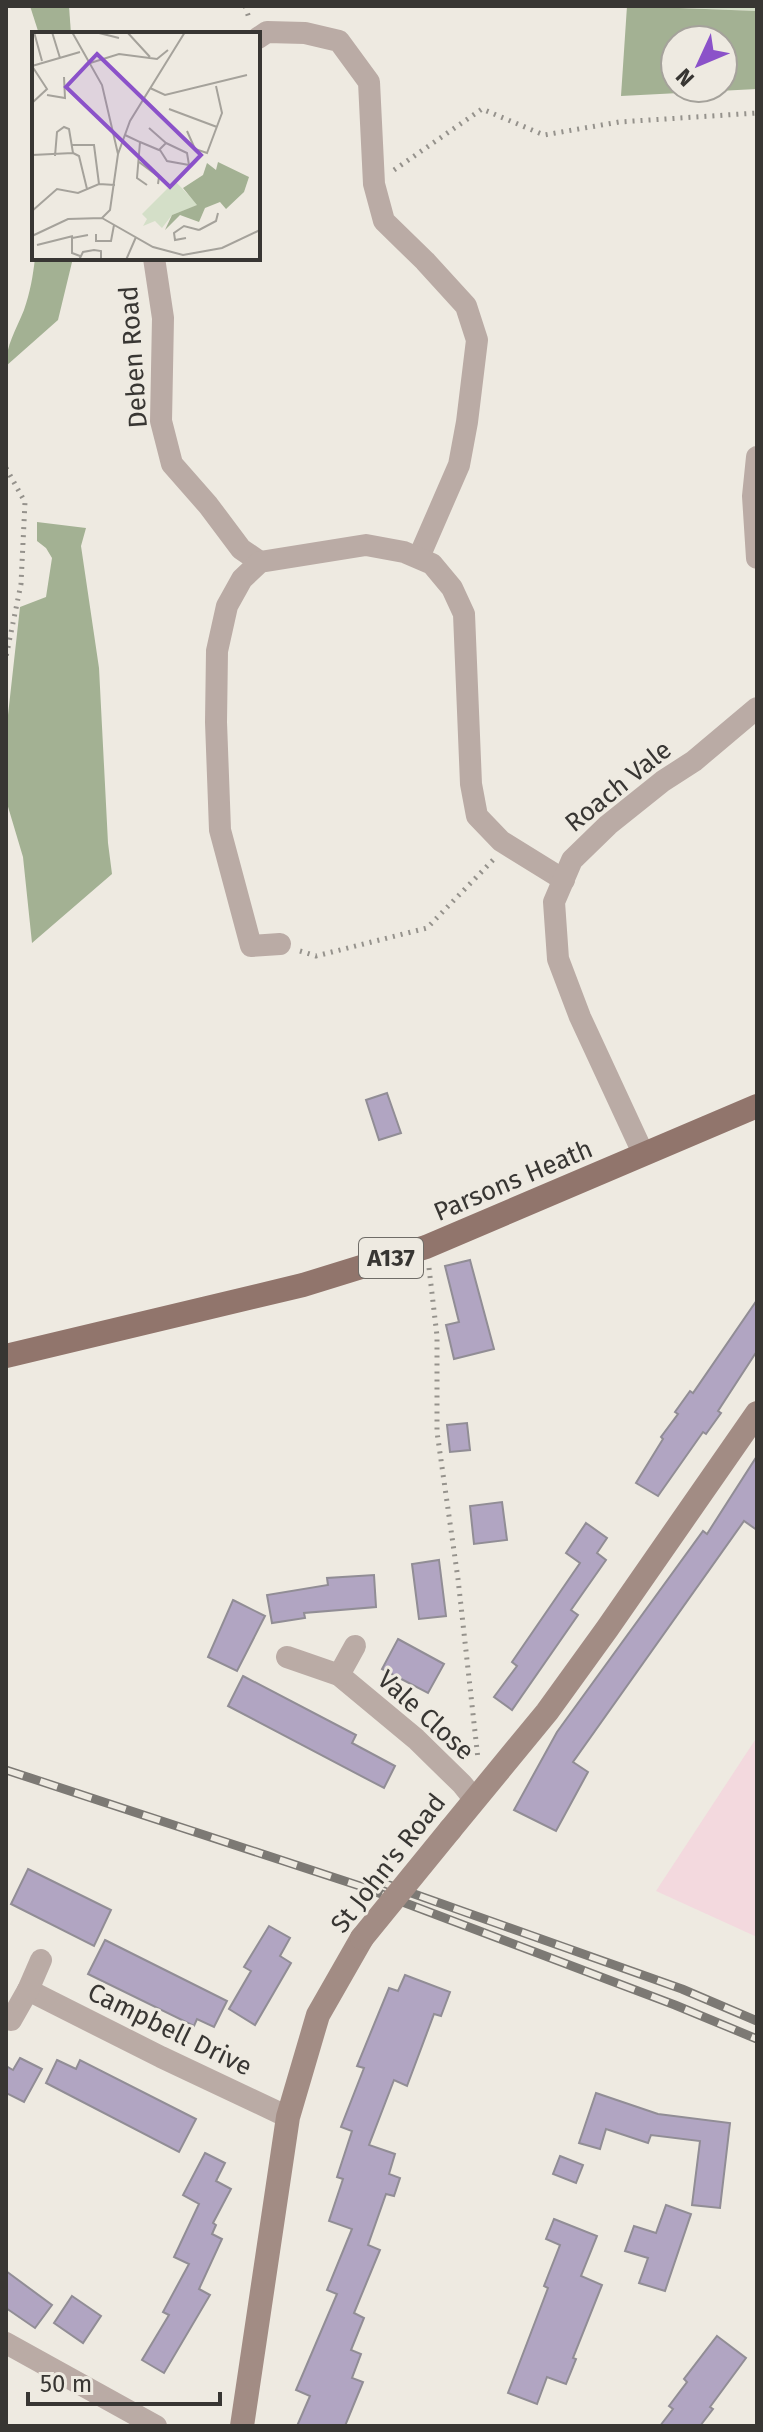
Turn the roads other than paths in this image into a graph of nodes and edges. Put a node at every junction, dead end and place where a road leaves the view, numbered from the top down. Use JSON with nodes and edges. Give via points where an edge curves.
{"nodes":[{"id":1,"x":260,"y":37,"type":"edge"},
{"id":2,"x":154,"y":260,"type":"edge"},
{"id":3,"x":757,"y":457,"type":"edge"},
{"id":4,"x":419,"y":557,"type":"junction"},
{"id":5,"x":757,"y":558,"type":"edge"},
{"id":6,"x":260,"y":562,"type":"junction"},
{"id":7,"x":757,"y":708,"type":"edge"},
{"id":8,"x":564,"y":880,"type":"junction"},
{"id":9,"x":280,"y":944,"type":"road end"},
{"id":10,"x":757,"y":1106,"type":"edge"},
{"id":11,"x":643,"y":1153,"type":"junction"},
{"id":12,"x":6,"y":1356,"type":"edge"},
{"id":13,"x":757,"y":1413,"type":"edge"},
{"id":14,"x":355,"y":1646,"type":"dead end"},
{"id":15,"x":287,"y":1657,"type":"dead end"},
{"id":16,"x":339,"y":1675,"type":"junction"},
{"id":17,"x":480,"y":1792,"type":"junction"},
{"id":18,"x":41,"y":1960,"type":"dead end"},
{"id":19,"x":28,"y":1990,"type":"junction"},
{"id":20,"x":11,"y":2020,"type":"dead end"},
{"id":21,"x":288,"y":2117,"type":"junction"},
{"id":22,"x":6,"y":2343,"type":"edge"},
{"id":23,"x":156,"y":2426,"type":"edge"},
{"id":24,"x":242,"y":2426,"type":"edge"}],
"edges":[{"from":1,"to":4,"type":"street","via":[[267,32],[305,33],[339,41],[369,82],[374,184],[384,221],[466,306],[477,340],[459,465]]},
{"from":2,"to":6,"type":"street","name":"Deben Road","via":[[163,318],[161,421],[172,464],[241,549]]},
{"from":3,"to":5,"type":"street"},
{"from":4,"to":6,"type":"street","via":[[366,545]]},
{"from":4,"to":8,"type":"street","via":[[452,588],[464,614],[477,816],[508,845]]},
{"from":6,"to":9,"type":"street","via":[[242,579],[227,606],[217,651],[220,830],[251,946]]},
{"from":7,"to":8,"type":"street","name":"Roach Vale","via":[[608,825],[572,860]]},
{"from":8,"to":11,"type":"street","name":"Roach Vale","via":[[554,902],[558,959]]},
{"from":10,"to":11,"type":"main road","name":"Parsons Heath","number":"A137"},
{"from":11,"to":12,"type":"main road","name":"Parsons Heath","number":"A137","via":[[426,1247],[303,1285]]},
{"from":13,"to":17,"type":"street","name":"St John's Road","via":[[555,1700]]},
{"from":14,"to":16,"type":"street","name":"Vale Close"},
{"from":15,"to":16,"type":"street","name":"Vale Close"},
{"from":16,"to":17,"type":"street","name":"Vale Close","via":[[462,1784]]},
{"from":17,"to":21,"type":"street","name":"St John's Road","bridge":true,"via":[[362,1938],[318,2015]]},
{"from":18,"to":19,"type":"street"},
{"from":19,"to":20,"type":"street"},
{"from":19,"to":21,"type":"street","name":"Campbell Drive"},
{"from":21,"to":24,"type":"street","name":"St John's Road"},
{"from":22,"to":23,"type":"street"}]}
